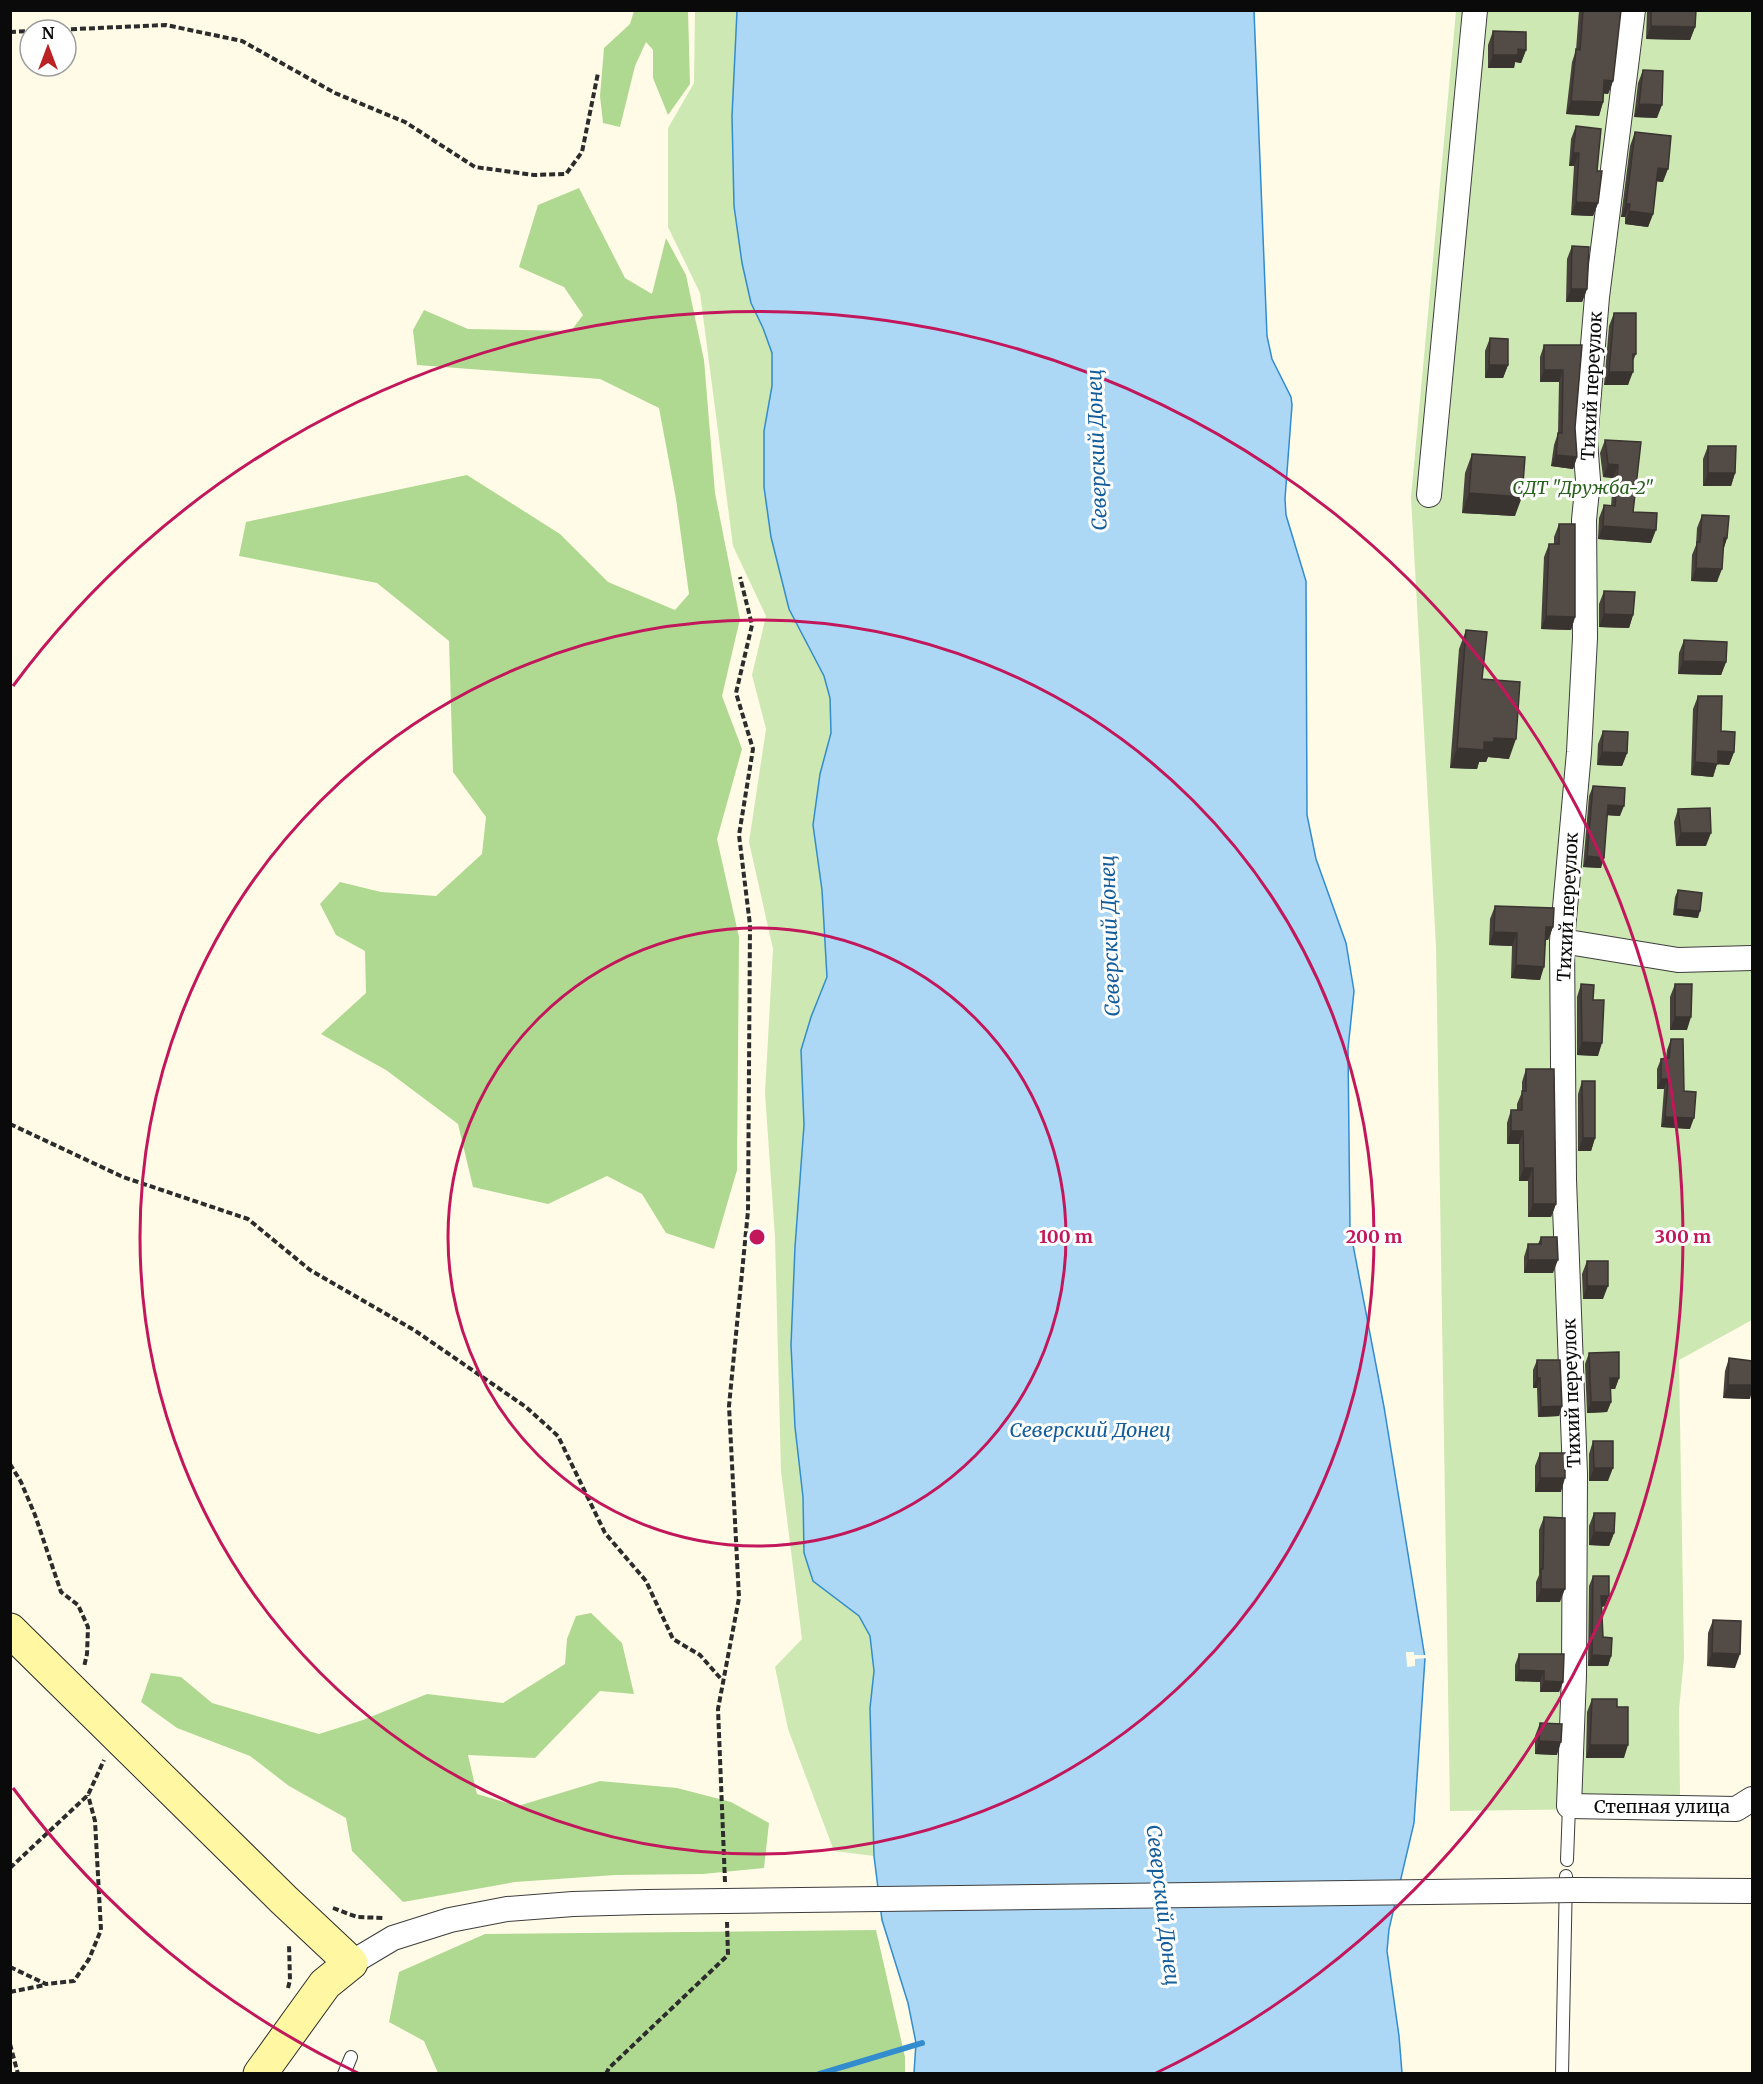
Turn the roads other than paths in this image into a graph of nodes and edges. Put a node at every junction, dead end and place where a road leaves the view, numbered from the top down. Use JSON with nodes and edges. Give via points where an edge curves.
{"nodes":[{"id":1,"x":1475,"y":10,"type":"edge"},
{"id":2,"x":1633,"y":10,"type":"edge"},
{"id":3,"x":1429,"y":495,"type":"dead end"},
{"id":4,"x":1562,"y":941,"type":"junction"},
{"id":5,"x":1752,"y":958,"type":"edge"},
{"id":6,"x":10,"y":1630,"type":"edge"},
{"id":7,"x":1752,"y":1799,"type":"edge"},
{"id":8,"x":1569,"y":1806,"type":"junction"},
{"id":9,"x":1567,"y":1860,"type":"dead end"},
{"id":10,"x":1571,"y":1883,"type":"junction"},
{"id":11,"x":1752,"y":1891,"type":"edge"},
{"id":12,"x":351,"y":1963,"type":"junction"},
{"id":13,"x":351,"y":2057,"type":"dead end"},
{"id":14,"x":260,"y":2073,"type":"edge"},
{"id":15,"x":344,"y":2073,"type":"edge"},
{"id":16,"x":1562,"y":2073,"type":"edge"}],
"edges":[{"from":1,"to":3,"type":"street"},
{"from":2,"to":4,"type":"street","name":"Тихий переулок","via":[[1597,297],[1585,441],[1585,638]]},
{"from":4,"to":5,"type":"street","via":[[1678,960]]},
{"from":4,"to":8,"type":"street","name":"Тихий переулок","via":[[1564,1180],[1575,1474]]},
{"from":6,"to":12,"type":"street"},
{"from":7,"to":8,"type":"street","name":"Степная улица","via":[[1736,1809]]},
{"from":8,"to":9,"type":"lane"},
{"from":10,"to":11,"type":"street"},
{"from":10,"to":12,"type":"street","bridge":true,"via":[[573,1904],[507,1909],[450,1920],[393,1938]]},
{"from":10,"to":16,"type":"lane"},
{"from":12,"to":14,"type":"street","via":[[325,1984]]},
{"from":13,"to":15,"type":"lane"}]}
